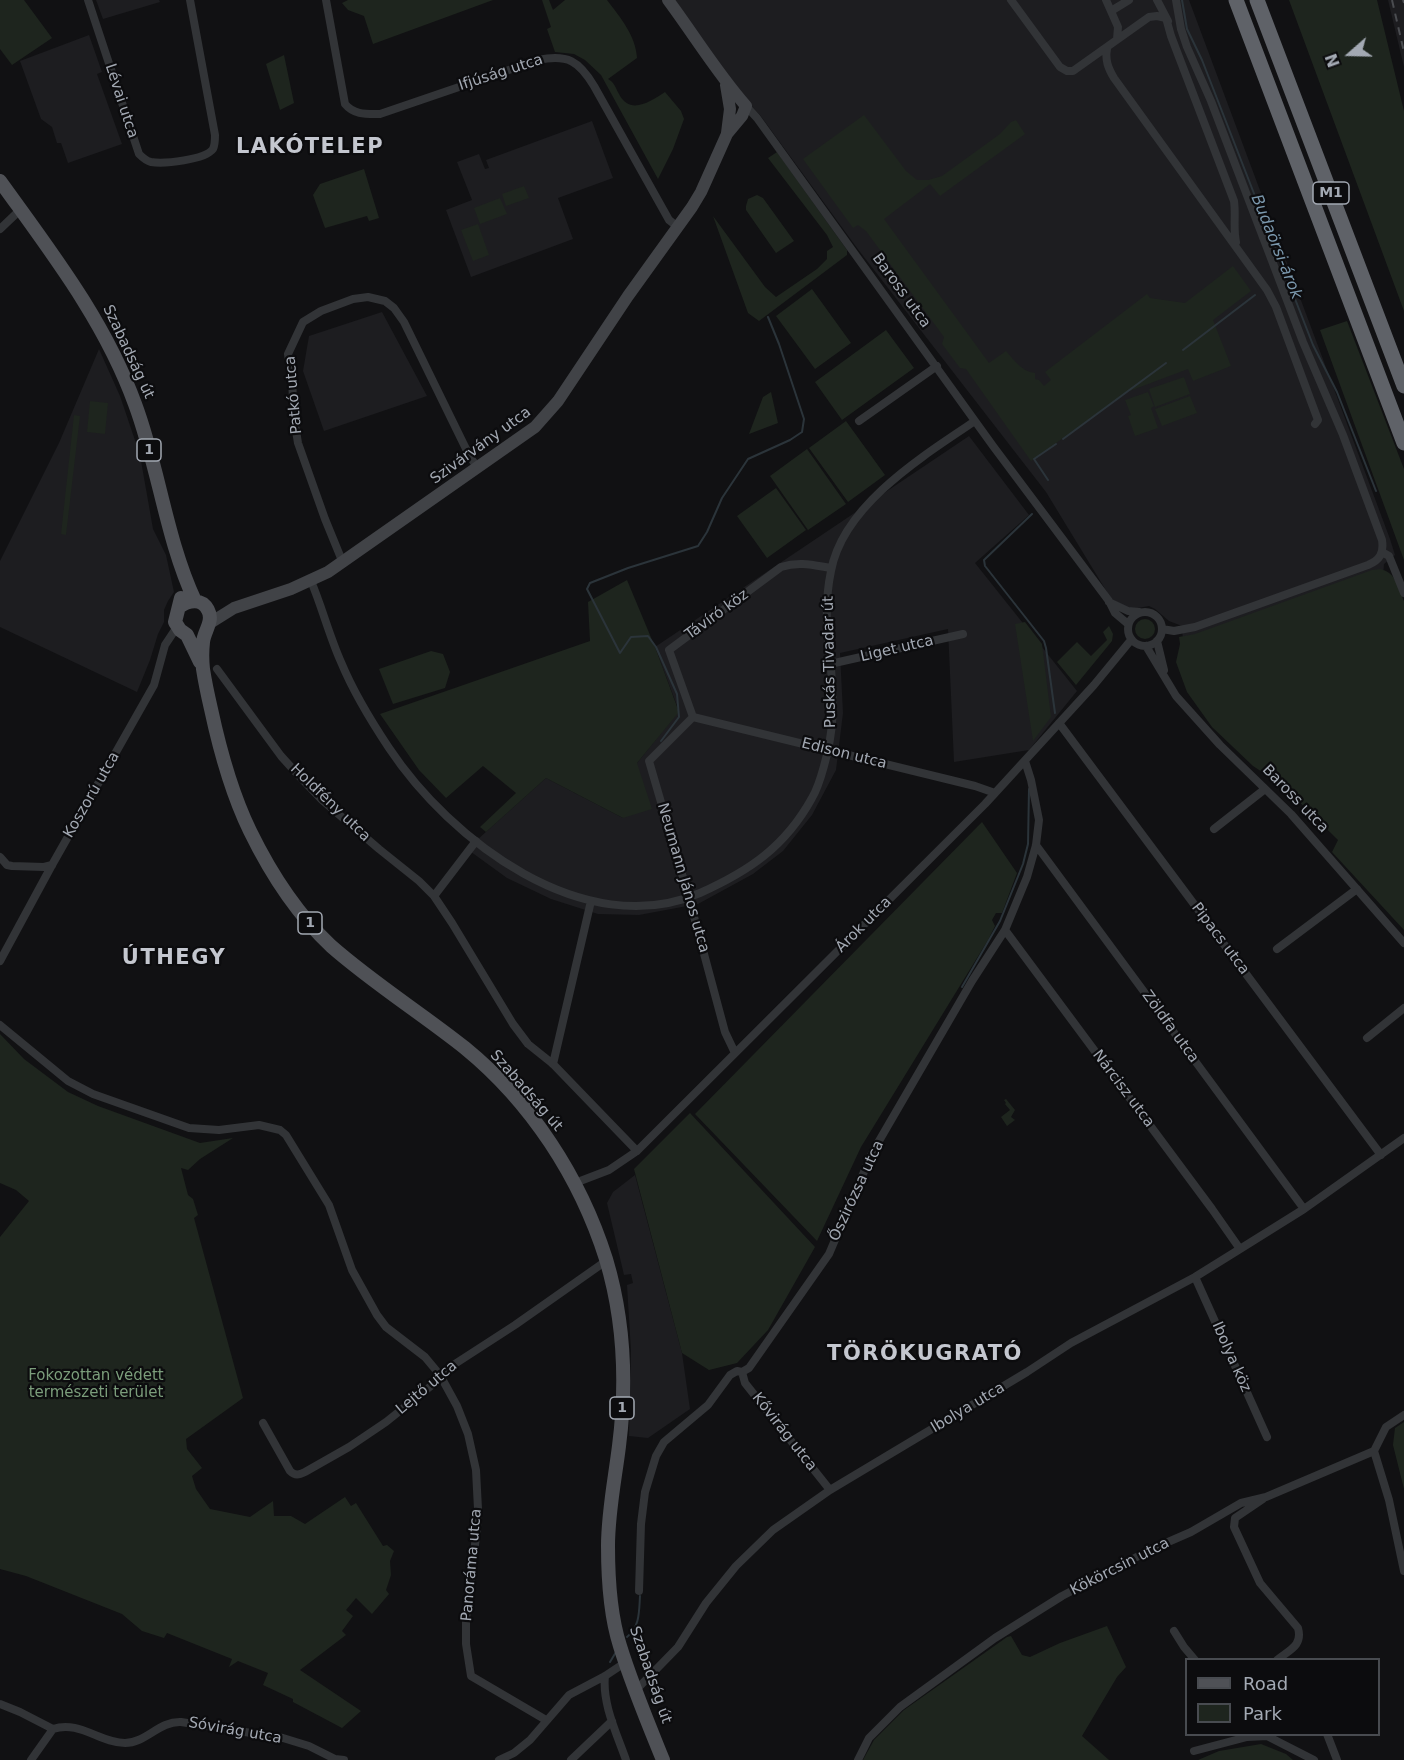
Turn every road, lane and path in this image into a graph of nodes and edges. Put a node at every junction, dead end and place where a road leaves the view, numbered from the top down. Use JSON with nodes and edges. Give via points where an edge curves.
{"nodes":[{"id":1,"x":88,"y":0,"type":"edge"},
{"id":2,"x":190,"y":0,"type":"edge"},
{"id":3,"x":327,"y":0,"type":"edge"},
{"id":4,"x":668,"y":0,"type":"edge"},
{"id":5,"x":1011,"y":0,"type":"edge"},
{"id":6,"x":1106,"y":0,"type":"edge"},
{"id":7,"x":1116,"y":0,"type":"edge"},
{"id":8,"x":1158,"y":0,"type":"edge"},
{"id":9,"x":1176,"y":0,"type":"edge"},
{"id":10,"x":1236,"y":0,"type":"edge"},
{"id":11,"x":1257,"y":0,"type":"edge"},
{"id":12,"x":1128,"y":1,"type":"edge"},
{"id":13,"x":1111,"y":11,"type":"junction"},
{"id":14,"x":1166,"y":18,"type":"junction"},
{"id":15,"x":1117,"y":39,"type":"junction"},
{"id":16,"x":1187,"y":47,"type":"junction"},
{"id":17,"x":1107,"y":49,"type":"junction"},
{"id":18,"x":1087,"y":63,"type":"junction"},
{"id":19,"x":1108,"y":67,"type":"junction"},
{"id":20,"x":725,"y":82,"type":"junction"},
{"id":21,"x":746,"y":106,"type":"junction"},
{"id":22,"x":727,"y":134,"type":"junction"},
{"id":23,"x":0,"y":182,"type":"edge"},
{"id":24,"x":20,"y":210,"type":"junction"},
{"id":25,"x":678,"y":227,"type":"junction"},
{"id":26,"x":0,"y":229,"type":"edge"},
{"id":27,"x":1236,"y":245,"type":"junction"},
{"id":28,"x":937,"y":366,"type":"junction"},
{"id":29,"x":1404,"y":386,"type":"edge"},
{"id":30,"x":859,"y":421,"type":"dead end"},
{"id":31,"x":975,"y":421,"type":"junction"},
{"id":32,"x":1315,"y":424,"type":"dead end"},
{"id":33,"x":1404,"y":443,"type":"edge"},
{"id":34,"x":478,"y":468,"type":"junction"},
{"id":35,"x":1382,"y":552,"type":"junction"},
{"id":36,"x":179,"y":560,"type":"junction"},
{"id":37,"x":343,"y":563,"type":"junction"},
{"id":38,"x":831,"y":568,"type":"junction"},
{"id":39,"x":311,"y":581,"type":"junction"},
{"id":40,"x":1404,"y":593,"type":"edge"},
{"id":41,"x":195,"y":601,"type":"junction"},
{"id":42,"x":1108,"y":602,"type":"junction"},
{"id":43,"x":180,"y":607,"type":"junction"},
{"id":44,"x":234,"y":608,"type":"junction"},
{"id":45,"x":207,"y":609,"type":"junction"},
{"id":46,"x":1142,"y":611,"type":"junction"},
{"id":47,"x":1128,"y":624,"type":"junction"},
{"id":48,"x":207,"y":627,"type":"junction"},
{"id":49,"x":1162,"y":629,"type":"junction"},
{"id":50,"x":182,"y":631,"type":"junction"},
{"id":51,"x":963,"y":634,"type":"dead end"},
{"id":52,"x":1131,"y":640,"type":"junction"},
{"id":53,"x":1157,"y":641,"type":"junction"},
{"id":54,"x":1146,"y":646,"type":"junction"},
{"id":55,"x":830,"y":664,"type":"junction"},
{"id":56,"x":210,"y":668,"type":"junction"},
{"id":57,"x":1166,"y":677,"type":"junction"},
{"id":58,"x":693,"y":717,"type":"junction"},
{"id":59,"x":1059,"y":723,"type":"junction"},
{"id":60,"x":828,"y":751,"type":"junction"},
{"id":61,"x":1025,"y":761,"type":"junction"},
{"id":62,"x":1265,"y":789,"type":"junction"},
{"id":63,"x":995,"y":793,"type":"junction"},
{"id":64,"x":1214,"y":830,"type":"dead end"},
{"id":65,"x":476,"y":841,"type":"junction"},
{"id":66,"x":1036,"y":845,"type":"junction"},
{"id":67,"x":0,"y":857,"type":"edge"},
{"id":68,"x":52,"y":865,"type":"junction"},
{"id":69,"x":1357,"y":889,"type":"junction"},
{"id":70,"x":434,"y":896,"type":"junction"},
{"id":71,"x":689,"y":897,"type":"junction"},
{"id":72,"x":591,"y":901,"type":"junction"},
{"id":73,"x":1005,"y":930,"type":"junction"},
{"id":74,"x":1404,"y":943,"type":"edge"},
{"id":75,"x":1277,"y":949,"type":"dead end"},
{"id":76,"x":0,"y":961,"type":"edge"},
{"id":77,"x":1404,"y":1008,"type":"edge"},
{"id":78,"x":0,"y":1025,"type":"edge"},
{"id":79,"x":1367,"y":1038,"type":"dead end"},
{"id":80,"x":735,"y":1053,"type":"junction"},
{"id":81,"x":553,"y":1064,"type":"junction"},
{"id":82,"x":1404,"y":1138,"type":"edge"},
{"id":83,"x":637,"y":1151,"type":"junction"},
{"id":84,"x":1381,"y":1155,"type":"junction"},
{"id":85,"x":575,"y":1183,"type":"junction"},
{"id":86,"x":1304,"y":1209,"type":"junction"},
{"id":87,"x":1240,"y":1249,"type":"junction"},
{"id":88,"x":606,"y":1261,"type":"junction"},
{"id":89,"x":1195,"y":1277,"type":"junction"},
{"id":90,"x":742,"y":1372,"type":"junction"},
{"id":91,"x":440,"y":1375,"type":"junction"},
{"id":92,"x":1404,"y":1415,"type":"edge"},
{"id":93,"x":263,"y":1423,"type":"dead end"},
{"id":94,"x":1267,"y":1437,"type":"dead end"},
{"id":95,"x":1374,"y":1451,"type":"junction"},
{"id":96,"x":830,"y":1490,"type":"junction"},
{"id":97,"x":1266,"y":1497,"type":"junction"},
{"id":98,"x":1404,"y":1571,"type":"edge"},
{"id":99,"x":639,"y":1591,"type":"dead end"},
{"id":100,"x":1174,"y":1631,"type":"dead end"},
{"id":101,"x":1195,"y":1658,"type":"edge"},
{"id":102,"x":1278,"y":1658,"type":"edge"},
{"id":103,"x":626,"y":1662,"type":"junction"},
{"id":104,"x":604,"y":1676,"type":"junction"},
{"id":105,"x":636,"y":1690,"type":"junction"},
{"id":106,"x":0,"y":1704,"type":"edge"},
{"id":107,"x":546,"y":1720,"type":"junction"},
{"id":108,"x":612,"y":1721,"type":"junction"},
{"id":109,"x":53,"y":1729,"type":"junction"},
{"id":110,"x":1328,"y":1736,"type":"edge"},
{"id":111,"x":1194,"y":1751,"type":"dead end"},
{"id":112,"x":31,"y":1760,"type":"edge"},
{"id":113,"x":338,"y":1760,"type":"edge"},
{"id":114,"x":499,"y":1760,"type":"edge"},
{"id":115,"x":571,"y":1760,"type":"edge"},
{"id":116,"x":626,"y":1760,"type":"edge"},
{"id":117,"x":663,"y":1760,"type":"edge"},
{"id":118,"x":858,"y":1760,"type":"edge"},
{"id":119,"x":1314,"y":1760,"type":"edge"},
{"id":120,"x":1336,"y":1760,"type":"edge"}],
"edges":[{"from":1,"to":2,"type":"street","name":"Lévai utca","via":[[139,154],[154,162],[196,159],[214,147]]},
{"from":3,"to":25,"type":"street","name":"Ifjúság utca","via":[[345,104],[357,114],[380,114],[549,57],[577,63],[586,71],[669,220]]},
{"from":4,"to":20,"type":"street","name":"Baross utca"},
{"from":5,"to":18,"type":"street","via":[[1060,67],[1073,71]]},
{"from":6,"to":13,"type":"street"},
{"from":7,"to":12,"type":"street"},
{"from":8,"to":14,"type":"street"},
{"from":9,"to":16,"type":"street"},
{"from":10,"to":33,"type":"highway","number":"M1"},
{"from":11,"to":29,"type":"highway","number":"M1"},
{"from":12,"to":13,"type":"street"},
{"from":13,"to":15,"type":"street","via":[[1118,27]]},
{"from":14,"to":15,"type":"street","via":[[1149,17]]},
{"from":14,"to":16,"type":"street"},
{"from":14,"to":27,"type":"street","via":[[1234,201]]},
{"from":15,"to":17,"type":"street"},
{"from":16,"to":35,"type":"street","via":[[1343,435],[1382,540]]},
{"from":17,"to":18,"type":"street"},
{"from":17,"to":19,"type":"street"},
{"from":18,"to":19,"type":"street"},
{"from":19,"to":27,"type":"street"},
{"from":20,"to":21,"type":"street","name":"Baross utca"},
{"from":20,"to":22,"type":"street","name":"Szivárvány utca","via":[[730,109]]},
{"from":21,"to":22,"type":"street","name":"Szivárvány utca"},
{"from":21,"to":28,"type":"street","name":"Baross utca"},
{"from":22,"to":25,"type":"street","name":"Szivárvány utca","via":[[701,192]]},
{"from":23,"to":24,"type":"main road","name":"Szabadság út","number":"1"},
{"from":24,"to":26,"type":"street"},
{"from":24,"to":36,"type":"main road","name":"Szabadság út","number":"1","via":[[84,300],[124,376],[139,415]]},
{"from":25,"to":34,"type":"street","name":"Szivárvány utca","via":[[547,414]]},
{"from":27,"to":32,"type":"street","via":[[1276,307],[1318,420]]},
{"from":28,"to":30,"type":"street"},
{"from":28,"to":31,"type":"street","name":"Baross utca"},
{"from":31,"to":38,"type":"street","name":"Puskás Tivadar út","via":[[891,481],[861,511]]},
{"from":31,"to":42,"type":"street","name":"Baross utca"},
{"from":34,"to":37,"type":"street","name":"Szivárvány utca"},
{"from":34,"to":37,"type":"street","name":"Patkó utca","via":[[404,322],[386,301],[353,299],[303,322],[288,354],[294,419],[298,443]]},
{"from":35,"to":40,"type":"street","via":[[1389,556]]},
{"from":35,"to":49,"type":"street","via":[[1368,565],[1195,627]]},
{"from":36,"to":41,"type":"main road","name":"Szabadság út","number":"1"},
{"from":36,"to":43,"type":"main road","name":"Szabadság út","number":"1"},
{"from":37,"to":39,"type":"street","name":"Szivárvány utca"},
{"from":38,"to":55,"type":"street","name":"Puskás Tivadar út","via":[[826,606]]},
{"from":38,"to":58,"type":"street","name":"Távíró köz","via":[[802,563],[781,567],[669,650]]},
{"from":39,"to":44,"type":"street","name":"Szivárvány utca"},
{"from":39,"to":65,"type":"street","name":"Puskás Tivadar út","via":[[345,670],[388,747],[430,800]]},
{"from":41,"to":43,"type":"main road"},
{"from":41,"to":45,"type":"main road"},
{"from":42,"to":46,"type":"street","via":[[1128,611]]},
{"from":42,"to":47,"type":"street","name":"Baross utca"},
{"from":43,"to":50,"type":"main road","name":"Szabadság út","number":"1","via":[[175,617]]},
{"from":44,"to":45,"type":"street","name":"Szivárvány utca"},
{"from":44,"to":48,"type":"street","name":"Szivárvány utca"},
{"from":45,"to":48,"type":"main road","name":"Szabadság út","number":"1"},
{"from":46,"to":47,"type":"street"},
{"from":46,"to":49,"type":"street","via":[[1157,616]]},
{"from":47,"to":52,"type":"street"},
{"from":48,"to":50,"type":"main road","via":[[200,634]]},
{"from":48,"to":56,"type":"main road","name":"Szabadság út","number":"1","via":[[202,648]]},
{"from":49,"to":53,"type":"street"},
{"from":50,"to":56,"type":"main road","name":"Szabadság út","number":"1"},
{"from":50,"to":68,"type":"street","name":"Koszorú utca","via":[[165,645],[154,685]]},
{"from":51,"to":55,"type":"street","name":"Liget utca"},
{"from":52,"to":54,"type":"street"},
{"from":52,"to":59,"type":"street","name":"Árok utca"},
{"from":53,"to":54,"type":"street"},
{"from":53,"to":57,"type":"street","name":"Baross utca"},
{"from":54,"to":57,"type":"street","name":"Baross utca"},
{"from":55,"to":60,"type":"street","name":"Puskás Tivadar út","via":[[833,697]]},
{"from":56,"to":70,"type":"street","name":"Holdfény utca","via":[[322,800]]},
{"from":56,"to":85,"type":"main road","name":"Szabadság út","number":"1","via":[[220,752],[228,778],[249,830],[283,888],[329,944],[466,1049],[494,1076],[543,1132]]},
{"from":57,"to":62,"type":"street","name":"Baross utca","via":[[1176,696]]},
{"from":58,"to":60,"type":"street","name":"Edison utca"},
{"from":58,"to":71,"type":"street","name":"Neumann János utca","via":[[649,761]]},
{"from":59,"to":61,"type":"street","name":"Árok utca"},
{"from":59,"to":84,"type":"street","name":"Pipacs utca"},
{"from":60,"to":63,"type":"street","name":"Edison utca"},
{"from":60,"to":71,"type":"street","name":"Puskás Tivadar út","via":[[812,798],[780,842],[751,867]]},
{"from":61,"to":63,"type":"street","name":"Árok utca"},
{"from":61,"to":66,"type":"street","name":"Őszirózsa utca","via":[[1039,820]]},
{"from":62,"to":64,"type":"street"},
{"from":62,"to":69,"type":"street","name":"Baross utca"},
{"from":63,"to":80,"type":"street","name":"Árok utca"},
{"from":65,"to":70,"type":"street"},
{"from":65,"to":72,"type":"street","name":"Puskás Tivadar út","via":[[529,878]]},
{"from":66,"to":73,"type":"street","name":"Őszirózsa utca"},
{"from":66,"to":86,"type":"street","name":"Zöldfa utca"},
{"from":67,"to":68,"type":"street","via":[[12,866]]},
{"from":68,"to":76,"type":"street","name":"Koszorú utca"},
{"from":69,"to":74,"type":"street","name":"Baross utca"},
{"from":69,"to":75,"type":"street"},
{"from":70,"to":81,"type":"street","name":"Holdfény utca","via":[[513,1024],[528,1044]]},
{"from":71,"to":72,"type":"street","name":"Puskás Tivadar út","via":[[637,905]]},
{"from":71,"to":80,"type":"street","name":"Neumann János utca","via":[[725,1032]]},
{"from":72,"to":81,"type":"street"},
{"from":73,"to":87,"type":"street","name":"Nárcisz utca"},
{"from":73,"to":90,"type":"street","name":"Őszirózsa utca","via":[[872,1154],[829,1254]]},
{"from":77,"to":79,"type":"street"},
{"from":78,"to":91,"type":"street","name":"Panoráma utca","via":[[80,1088],[189,1128],[219,1130],[259,1125],[280,1130],[328,1205],[352,1270],[377,1315]]},
{"from":80,"to":83,"type":"street","name":"Árok utca"},
{"from":81,"to":83,"type":"street","name":"Holdfény utca"},
{"from":82,"to":84,"type":"street","name":"Ibolya utca"},
{"from":83,"to":85,"type":"street","name":"Árok utca","via":[[609,1170]]},
{"from":84,"to":86,"type":"street","name":"Ibolya utca"},
{"from":85,"to":88,"type":"main road","name":"Szabadság út","number":"1"},
{"from":86,"to":87,"type":"street","name":"Ibolya utca"},
{"from":87,"to":89,"type":"street","name":"Ibolya utca"},
{"from":88,"to":91,"type":"street","name":"Lejtő utca"},
{"from":88,"to":103,"type":"main road","name":"Szabadság út","number":"1","via":[[615,1297],[624,1373],[608,1543],[615,1625]]},
{"from":89,"to":94,"type":"street","name":"Ibolya köz"},
{"from":89,"to":96,"type":"street","name":"Ibolya utca","via":[[1071,1343]]},
{"from":90,"to":96,"type":"street","name":"Kővirág utca","via":[[746,1383]]},
{"from":90,"to":99,"type":"street","name":"Őszirózsa utca","via":[[730,1375],[708,1405],[667,1439],[656,1456],[645,1492]]},
{"from":91,"to":93,"type":"street","name":"Lejtő utca","via":[[386,1422],[298,1475],[287,1467]]},
{"from":91,"to":107,"type":"street","name":"Panoráma utca","via":[[468,1434],[476,1470],[477,1528],[466,1619],[471,1676]]},
{"from":92,"to":95,"type":"street","via":[[1386,1428]]},
{"from":95,"to":97,"type":"street","name":"Kökörcsin utca"},
{"from":95,"to":98,"type":"street"},
{"from":96,"to":105,"type":"street","name":"Ibolya utca","via":[[773,1530],[736,1566],[678,1647]]},
{"from":97,"to":102,"type":"street","via":[[1235,1518],[1234,1527],[1260,1583],[1298,1628],[1298,1643]]},
{"from":97,"to":118,"type":"street","name":"Kökörcsin utca","via":[[1240,1503],[1191,1533],[1062,1596],[994,1638],[900,1707],[869,1738]]},
{"from":100,"to":101,"type":"street"},
{"from":103,"to":104,"type":"street"},
{"from":103,"to":105,"type":"main road","name":"Szabadság út","number":"1"},
{"from":104,"to":107,"type":"street","via":[[569,1695]]},
{"from":104,"to":108,"type":"street"},
{"from":105,"to":117,"type":"main road","name":"Szabadság út","number":"1"},
{"from":106,"to":109,"type":"street","name":"Sóvirág utca"},
{"from":107,"to":114,"type":"street","via":[[530,1740]]},
{"from":108,"to":115,"type":"street"},
{"from":108,"to":116,"type":"street"},
{"from":109,"to":112,"type":"street"},
{"from":109,"to":113,"type":"street","name":"Sóvirág utca","via":[[71,1726],[126,1743],[170,1722],[181,1722],[283,1738]]},
{"from":110,"to":120,"type":"street"},
{"from":111,"to":119,"type":"street","via":[[1247,1737],[1267,1736]]}]}
